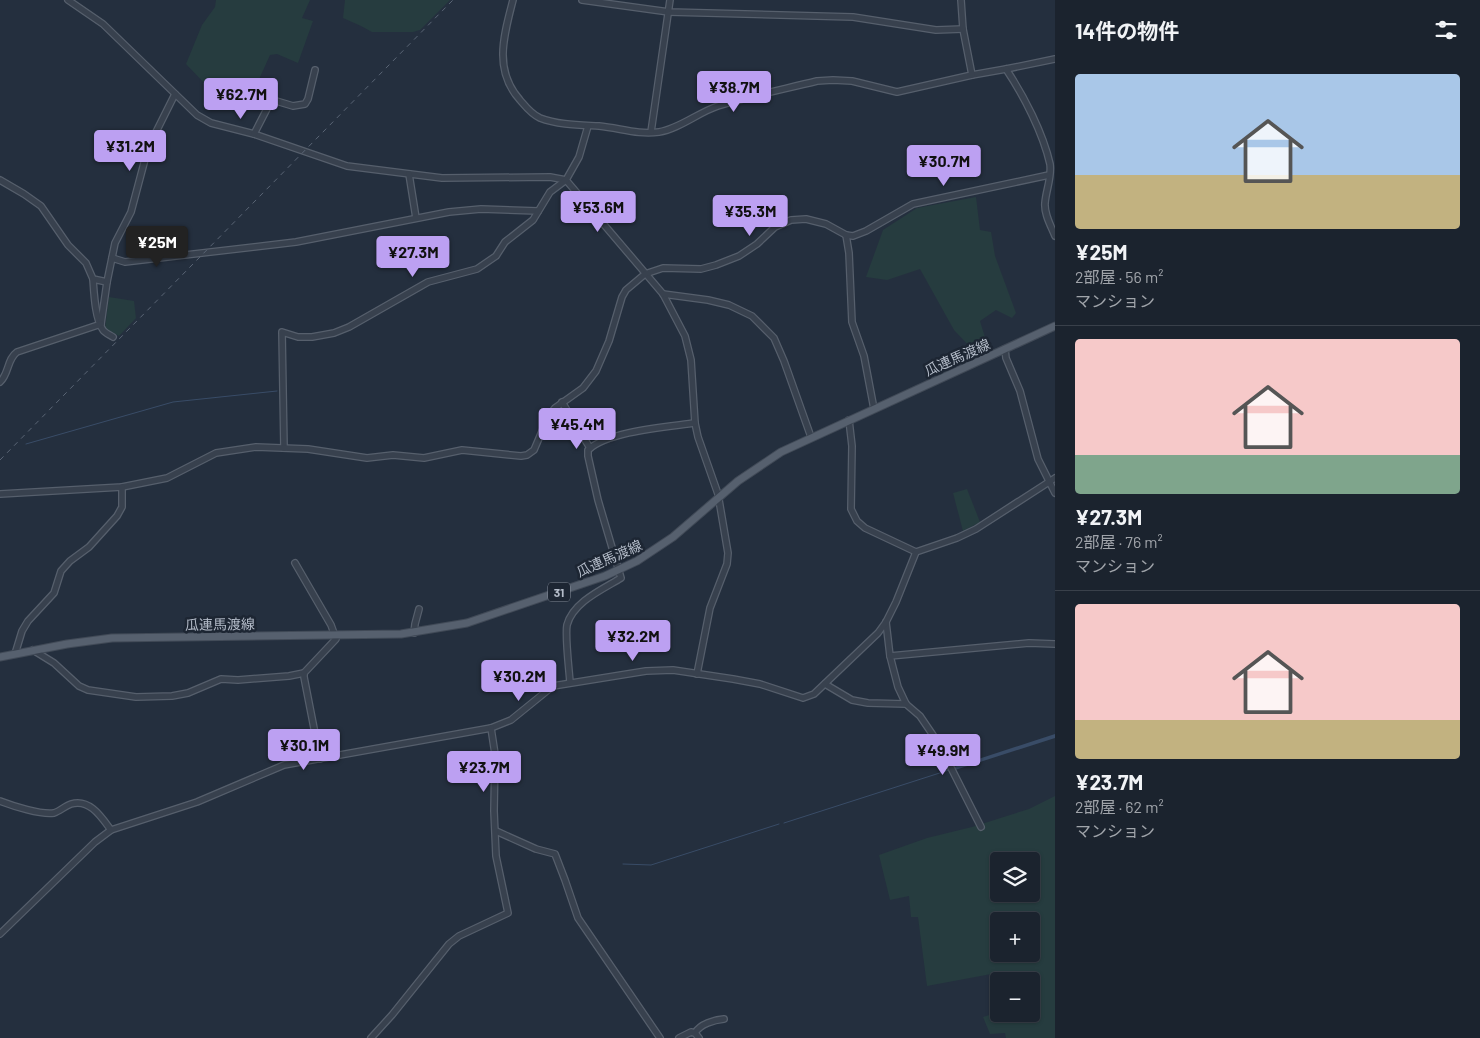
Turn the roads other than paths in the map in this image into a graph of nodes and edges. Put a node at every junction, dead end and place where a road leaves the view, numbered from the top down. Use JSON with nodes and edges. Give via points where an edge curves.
{"nodes":[{"id":1,"x":68,"y":0,"type":"edge"},
{"id":2,"x":513,"y":0,"type":"edge"},
{"id":3,"x":582,"y":0,"type":"edge"},
{"id":4,"x":670,"y":0,"type":"edge"},
{"id":5,"x":961,"y":0,"type":"edge"},
{"id":6,"x":669,"y":12,"type":"junction"},
{"id":7,"x":962,"y":29,"type":"junction"},
{"id":8,"x":1055,"y":59,"type":"edge"},
{"id":9,"x":1006,"y":69,"type":"junction"},
{"id":10,"x":315,"y":70,"type":"dead end"},
{"id":11,"x":972,"y":74,"type":"junction"},
{"id":12,"x":175,"y":94,"type":"junction"},
{"id":13,"x":588,"y":126,"type":"junction"},
{"id":14,"x":651,"y":132,"type":"junction"},
{"id":15,"x":254,"y":134,"type":"junction"},
{"id":16,"x":409,"y":174,"type":"junction"},
{"id":17,"x":1049,"y":176,"type":"junction"},
{"id":18,"x":0,"y":180,"type":"edge"},
{"id":19,"x":566,"y":180,"type":"junction"},
{"id":20,"x":538,"y":211,"type":"junction"},
{"id":21,"x":416,"y":218,"type":"junction"},
{"id":22,"x":846,"y":236,"type":"junction"},
{"id":23,"x":1055,"y":236,"type":"edge"},
{"id":24,"x":112,"y":258,"type":"junction"},
{"id":25,"x":645,"y":274,"type":"junction"},
{"id":26,"x":94,"y":279,"type":"junction"},
{"id":27,"x":107,"y":282,"type":"junction"},
{"id":28,"x":663,"y":294,"type":"junction"},
{"id":29,"x":101,"y":324,"type":"junction"},
{"id":30,"x":1055,"y":326,"type":"edge"},
{"id":31,"x":113,"y":336,"type":"dead end"},
{"id":32,"x":1005,"y":349,"type":"junction"},
{"id":33,"x":0,"y":382,"type":"edge"},
{"id":34,"x":562,"y":402,"type":"junction"},
{"id":35,"x":874,"y":408,"type":"junction"},
{"id":36,"x":849,"y":420,"type":"junction"},
{"id":37,"x":694,"y":423,"type":"junction"},
{"id":38,"x":811,"y":437,"type":"junction"},
{"id":39,"x":284,"y":448,"type":"junction"},
{"id":40,"x":590,"y":448,"type":"junction"},
{"id":41,"x":1055,"y":478,"type":"edge"},
{"id":42,"x":1050,"y":483,"type":"junction"},
{"id":43,"x":122,"y":487,"type":"junction"},
{"id":44,"x":1055,"y":493,"type":"edge"},
{"id":45,"x":0,"y":494,"type":"edge"},
{"id":46,"x":718,"y":498,"type":"junction"},
{"id":47,"x":916,"y":552,"type":"junction"},
{"id":48,"x":295,"y":563,"type":"dead end"},
{"id":49,"x":619,"y":570,"type":"junction"},
{"id":50,"x":419,"y":609,"type":"dead end"},
{"id":51,"x":886,"y":622,"type":"junction"},
{"id":52,"x":414,"y":633,"type":"junction"},
{"id":53,"x":334,"y":635,"type":"junction"},
{"id":54,"x":1055,"y":644,"type":"edge"},
{"id":55,"x":33,"y":650,"type":"junction"},
{"id":56,"x":15,"y":654,"type":"junction"},
{"id":57,"x":890,"y":656,"type":"junction"},
{"id":58,"x":0,"y":657,"type":"edge"},
{"id":59,"x":304,"y":673,"type":"junction"},
{"id":60,"x":697,"y":674,"type":"junction"},
{"id":61,"x":570,"y":682,"type":"junction"},
{"id":62,"x":825,"y":684,"type":"junction"},
{"id":63,"x":906,"y":704,"type":"junction"},
{"id":64,"x":491,"y":728,"type":"junction"},
{"id":65,"x":320,"y":759,"type":"junction"},
{"id":66,"x":0,"y":801,"type":"edge"},
{"id":67,"x":981,"y":827,"type":"dead end"},
{"id":68,"x":111,"y":830,"type":"junction"},
{"id":69,"x":496,"y":831,"type":"junction"},
{"id":70,"x":0,"y":934,"type":"edge"},
{"id":71,"x":724,"y":1019,"type":"dead end"},
{"id":72,"x":697,"y":1036,"type":"edge"},
{"id":73,"x":371,"y":1038,"type":"edge"},
{"id":74,"x":660,"y":1038,"type":"edge"},
{"id":75,"x":680,"y":1038,"type":"edge"}],
"edges":[{"from":1,"to":12,"type":"street","via":[[103,24]]},
{"from":2,"to":13,"type":"street","via":[[504,36],[503,62],[513,92],[530,112],[540,118]]},
{"from":3,"to":6,"type":"street"},
{"from":4,"to":6,"type":"street"},
{"from":5,"to":7,"type":"street"},
{"from":6,"to":7,"type":"street","via":[[853,17],[936,30]]},
{"from":6,"to":14,"type":"street"},
{"from":7,"to":11,"type":"street"},
{"from":8,"to":9,"type":"street"},
{"from":9,"to":11,"type":"street"},
{"from":9,"to":17,"type":"street","via":[[1035,122],[1050,166]]},
{"from":10,"to":15,"type":"street","via":[[305,104],[292,106],[273,100]]},
{"from":11,"to":14,"type":"street","via":[[897,92],[852,82],[817,82],[717,106],[661,132]]},
{"from":12,"to":15,"type":"street","via":[[197,115],[211,123]]},
{"from":12,"to":24,"type":"street","via":[[148,148],[130,212]]},
{"from":13,"to":14,"type":"street","via":[[635,133]]},
{"from":13,"to":19,"type":"street","via":[[579,157]]},
{"from":15,"to":16,"type":"street","via":[[347,166]]},
{"from":16,"to":19,"type":"street","via":[[442,178],[550,177]]},
{"from":16,"to":21,"type":"street"},
{"from":17,"to":22,"type":"street","via":[[913,204],[866,231]]},
{"from":17,"to":23,"type":"street","via":[[1045,203]]},
{"from":18,"to":26,"type":"street","via":[[41,206],[68,245],[86,263]]},
{"from":19,"to":20,"type":"street","via":[[550,192]]},
{"from":19,"to":25,"type":"street"},
{"from":20,"to":21,"type":"street","via":[[481,210]]},
{"from":20,"to":39,"type":"street","via":[[534,220],[505,242],[496,256],[477,269],[428,282],[334,333],[298,337],[282,332]]},
{"from":21,"to":24,"type":"street","via":[[296,242],[125,262]]},
{"from":22,"to":25,"type":"street","via":[[826,224],[806,218],[791,220],[775,227],[757,244],[731,259],[702,269],[663,268]]},
{"from":22,"to":35,"type":"street","via":[[852,322],[864,356]]},
{"from":24,"to":27,"type":"street"},
{"from":25,"to":28,"type":"street"},
{"from":25,"to":34,"type":"street","via":[[622,297],[596,371],[583,388]]},
{"from":26,"to":27,"type":"street"},
{"from":26,"to":29,"type":"street","via":[[95,302]]},
{"from":27,"to":29,"type":"street"},
{"from":28,"to":37,"type":"street","via":[[685,336],[691,360]]},
{"from":28,"to":38,"type":"street","via":[[729,305],[752,316],[774,338]]},
{"from":29,"to":31,"type":"street","via":[[104,331]]},
{"from":29,"to":33,"type":"street","via":[[17,352],[12,355]]},
{"from":30,"to":32,"type":"main road","name":"瓜連馬渡線","number":"31"},
{"from":32,"to":35,"type":"main road","name":"瓜連馬渡線","number":"31"},
{"from":32,"to":42,"type":"street","via":[[1038,458]]},
{"from":34,"to":39,"type":"street","via":[[548,416],[534,450],[521,456],[462,450],[424,458],[393,455],[367,458],[308,448]]},
{"from":34,"to":40,"type":"street"},
{"from":35,"to":36,"type":"main road","name":"瓜連馬渡線","number":"31"},
{"from":36,"to":38,"type":"main road","name":"瓜連馬渡線","number":"31"},
{"from":36,"to":47,"type":"street","via":[[851,509],[857,521]]},
{"from":37,"to":40,"type":"street","via":[[617,436]]},
{"from":37,"to":46,"type":"street"},
{"from":38,"to":46,"type":"main road","name":"瓜連馬渡線","number":"31","via":[[759,466]]},
{"from":39,"to":43,"type":"street","via":[[256,447],[216,453],[167,478]]},
{"from":40,"to":49,"type":"street","via":[[590,465],[598,500]]},
{"from":41,"to":42,"type":"street"},
{"from":42,"to":44,"type":"street"},
{"from":42,"to":47,"type":"street","via":[[976,529]]},
{"from":43,"to":45,"type":"street"},
{"from":43,"to":56,"type":"street","via":[[122,507],[117,516],[61,571],[54,593],[22,631]]},
{"from":46,"to":49,"type":"main road","name":"瓜連馬渡線","number":"31","via":[[658,548]]},
{"from":46,"to":60,"type":"street","via":[[727,564],[710,608]]},
{"from":47,"to":51,"type":"street"},
{"from":48,"to":53,"type":"street"},
{"from":49,"to":52,"type":"main road","name":"瓜連馬渡線","number":"31","via":[[467,623]]},
{"from":49,"to":61,"type":"street","via":[[621,578],[587,600],[570,616],[567,626]]},
{"from":50,"to":52,"type":"street"},
{"from":51,"to":57,"type":"street"},
{"from":51,"to":62,"type":"street"},
{"from":52,"to":53,"type":"main road","name":"瓜連馬渡線","number":"31"},
{"from":53,"to":55,"type":"main road","name":"瓜連馬渡線","number":"31","via":[[112,638]]},
{"from":53,"to":59,"type":"street","via":[[334,642]]},
{"from":54,"to":57,"type":"street","via":[[1029,643]]},
{"from":55,"to":56,"type":"main road","name":"瓜連馬渡線","number":"31"},
{"from":55,"to":59,"type":"street","via":[[54,663],[79,686],[136,697],[180,695],[221,678],[238,680]]},
{"from":56,"to":58,"type":"main road","name":"瓜連馬渡線","number":"31"},
{"from":57,"to":63,"type":"street"},
{"from":59,"to":65,"type":"street"},
{"from":60,"to":61,"type":"street","via":[[673,670],[646,671]]},
{"from":60,"to":62,"type":"street","via":[[760,684],[803,698],[814,694]]},
{"from":61,"to":64,"type":"street","via":[[553,686],[517,716]]},
{"from":62,"to":63,"type":"street","via":[[852,700]]},
{"from":63,"to":67,"type":"street","via":[[920,716],[939,744]]},
{"from":64,"to":65,"type":"street"},
{"from":64,"to":69,"type":"street","via":[[495,754]]},
{"from":65,"to":68,"type":"street","via":[[284,765],[197,802]]},
{"from":66,"to":68,"type":"street","via":[[52,813],[69,805],[83,804],[96,810]]},
{"from":68,"to":70,"type":"street"},
{"from":69,"to":73,"type":"street","via":[[496,856],[508,913],[449,944]]},
{"from":69,"to":74,"type":"street","via":[[555,854],[578,918]]},
{"from":71,"to":72,"type":"street","via":[[698,1028]]},
{"from":72,"to":75,"type":"street","via":[[691,1032]]}]}
